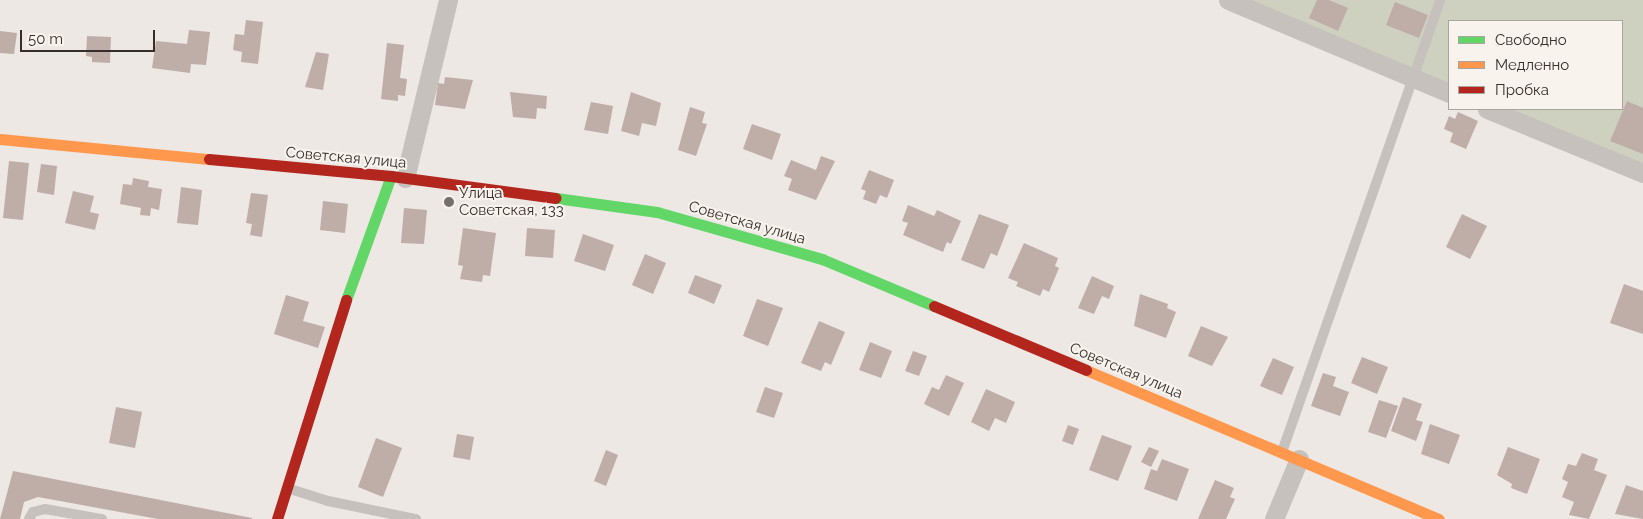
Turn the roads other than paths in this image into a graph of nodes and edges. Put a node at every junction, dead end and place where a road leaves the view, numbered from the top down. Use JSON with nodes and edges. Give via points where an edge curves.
{"nodes":[{"id":1,"x":448,"y":0,"type":"edge"},
{"id":2,"x":1228,"y":0,"type":"edge"},
{"id":3,"x":1440,"y":0,"type":"edge"},
{"id":4,"x":1414,"y":79,"type":"junction"},
{"id":5,"x":1448,"y":93,"type":"edge"},
{"id":6,"x":1489,"y":110,"type":"edge"},
{"id":7,"x":0,"y":139,"type":"edge"},
{"id":8,"x":1643,"y":173,"type":"edge"},
{"id":9,"x":398,"y":177,"type":"junction"},
{"id":10,"x":1290,"y":456,"type":"junction"},
{"id":11,"x":286,"y":488,"type":"junction"},
{"id":12,"x":29,"y":519,"type":"edge"},
{"id":13,"x":102,"y":519,"type":"edge"},
{"id":14,"x":277,"y":519,"type":"edge"},
{"id":15,"x":416,"y":519,"type":"edge"},
{"id":16,"x":1274,"y":519,"type":"edge"},
{"id":17,"x":1439,"y":519,"type":"edge"}],
"edges":[{"from":1,"to":9,"type":"street"},
{"from":2,"to":4,"type":"street"},
{"from":3,"to":4,"type":"lane"},
{"from":4,"to":5,"type":"street"},
{"from":4,"to":10,"type":"lane"},
{"from":6,"to":8,"type":"street"},
{"from":7,"to":9,"type":"street","name":"Советская улица"},
{"from":9,"to":10,"type":"street","name":"Советская улица","via":[[657,212],[822,260]]},
{"from":9,"to":11,"type":"street"},
{"from":10,"to":16,"type":"street"},
{"from":10,"to":17,"type":"street","name":"Советская улица"},
{"from":11,"to":14,"type":"street"},
{"from":11,"to":15,"type":"lane","via":[[328,501]]},
{"from":12,"to":13,"type":"lane","via":[[32,512],[45,509]]}]}
